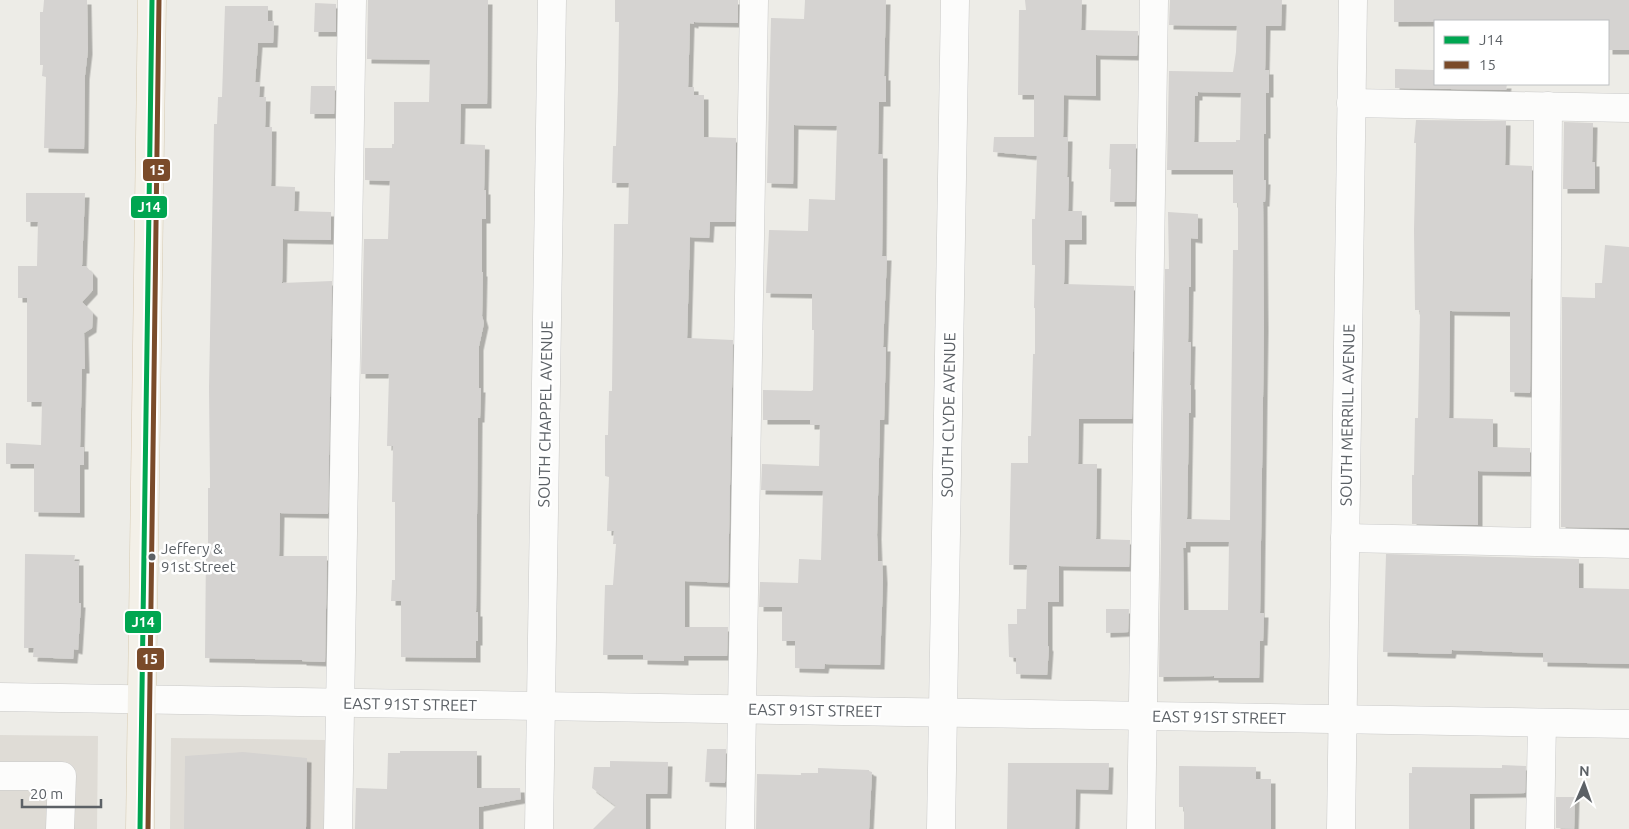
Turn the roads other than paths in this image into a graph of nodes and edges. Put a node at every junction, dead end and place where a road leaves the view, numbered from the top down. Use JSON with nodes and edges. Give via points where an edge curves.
{"nodes":[{"id":1,"x":152,"y":0,"type":"edge"},
{"id":2,"x":352,"y":0,"type":"edge"},
{"id":3,"x":552,"y":0,"type":"edge"},
{"id":4,"x":754,"y":0,"type":"edge"},
{"id":5,"x":955,"y":0,"type":"edge"},
{"id":6,"x":1154,"y":0,"type":"edge"},
{"id":7,"x":1353,"y":0,"type":"edge"},
{"id":8,"x":1351,"y":103,"type":"junction"},
{"id":9,"x":1548,"y":106,"type":"junction"},
{"id":10,"x":1629,"y":108,"type":"edge"},
{"id":11,"x":1345,"y":538,"type":"junction"},
{"id":12,"x":1545,"y":542,"type":"junction"},
{"id":13,"x":1629,"y":544,"type":"edge"},
{"id":14,"x":0,"y":697,"type":"edge"},
{"id":15,"x":142,"y":699,"type":"junction"},
{"id":16,"x":341,"y":703,"type":"junction"},
{"id":17,"x":541,"y":706,"type":"junction"},
{"id":18,"x":742,"y":709,"type":"junction"},
{"id":19,"x":943,"y":713,"type":"junction"},
{"id":20,"x":1143,"y":716,"type":"junction"},
{"id":21,"x":1342,"y":719,"type":"junction"},
{"id":22,"x":1542,"y":723,"type":"junction"},
{"id":23,"x":1629,"y":724,"type":"edge"},
{"id":24,"x":0,"y":776,"type":"edge"},
{"id":25,"x":60,"y":829,"type":"edge"},
{"id":26,"x":140,"y":829,"type":"edge"},
{"id":27,"x":338,"y":829,"type":"edge"},
{"id":28,"x":539,"y":829,"type":"edge"},
{"id":29,"x":740,"y":829,"type":"edge"},
{"id":30,"x":941,"y":829,"type":"edge"},
{"id":31,"x":1141,"y":829,"type":"edge"},
{"id":32,"x":1341,"y":829,"type":"edge"},
{"id":33,"x":1540,"y":829,"type":"edge"}],
"edges":[{"from":1,"to":15,"type":"main road"},
{"from":2,"to":16,"type":"street"},
{"from":3,"to":17,"type":"street","name":"SOUTH CHAPPEL AVENUE"},
{"from":4,"to":18,"type":"street"},
{"from":5,"to":19,"type":"street","name":"SOUTH CLYDE AVENUE"},
{"from":6,"to":20,"type":"street"},
{"from":7,"to":8,"type":"street","name":"SOUTH MERRILL AVENUE"},
{"from":8,"to":9,"type":"street"},
{"from":8,"to":11,"type":"street","name":"SOUTH MERRILL AVENUE"},
{"from":9,"to":10,"type":"street"},
{"from":9,"to":12,"type":"street"},
{"from":11,"to":12,"type":"street"},
{"from":11,"to":21,"type":"street","name":"SOUTH MERRILL AVENUE"},
{"from":12,"to":13,"type":"street"},
{"from":14,"to":15,"type":"street","name":"EAST 91ST STREET"},
{"from":15,"to":16,"type":"street","name":"EAST 91ST STREET"},
{"from":15,"to":26,"type":"main road"},
{"from":16,"to":17,"type":"street","name":"EAST 91ST STREET"},
{"from":16,"to":27,"type":"street"},
{"from":17,"to":18,"type":"street","name":"EAST 91ST STREET"},
{"from":17,"to":28,"type":"street","name":"SOUTH CHAPPEL AVENUE"},
{"from":18,"to":19,"type":"street","name":"EAST 91ST STREET"},
{"from":18,"to":29,"type":"street"},
{"from":19,"to":20,"type":"street","name":"EAST 91ST STREET"},
{"from":19,"to":30,"type":"street","name":"SOUTH CLYDE AVENUE"},
{"from":20,"to":21,"type":"street","name":"EAST 91ST STREET"},
{"from":20,"to":31,"type":"street"},
{"from":21,"to":22,"type":"street","name":"EAST 91ST STREET"},
{"from":21,"to":32,"type":"street","name":"SOUTH MERRILL AVENUE"},
{"from":22,"to":23,"type":"street","name":"EAST 91ST STREET"},
{"from":22,"to":33,"type":"street"},
{"from":24,"to":25,"type":"street","via":[[62,776]]}]}
